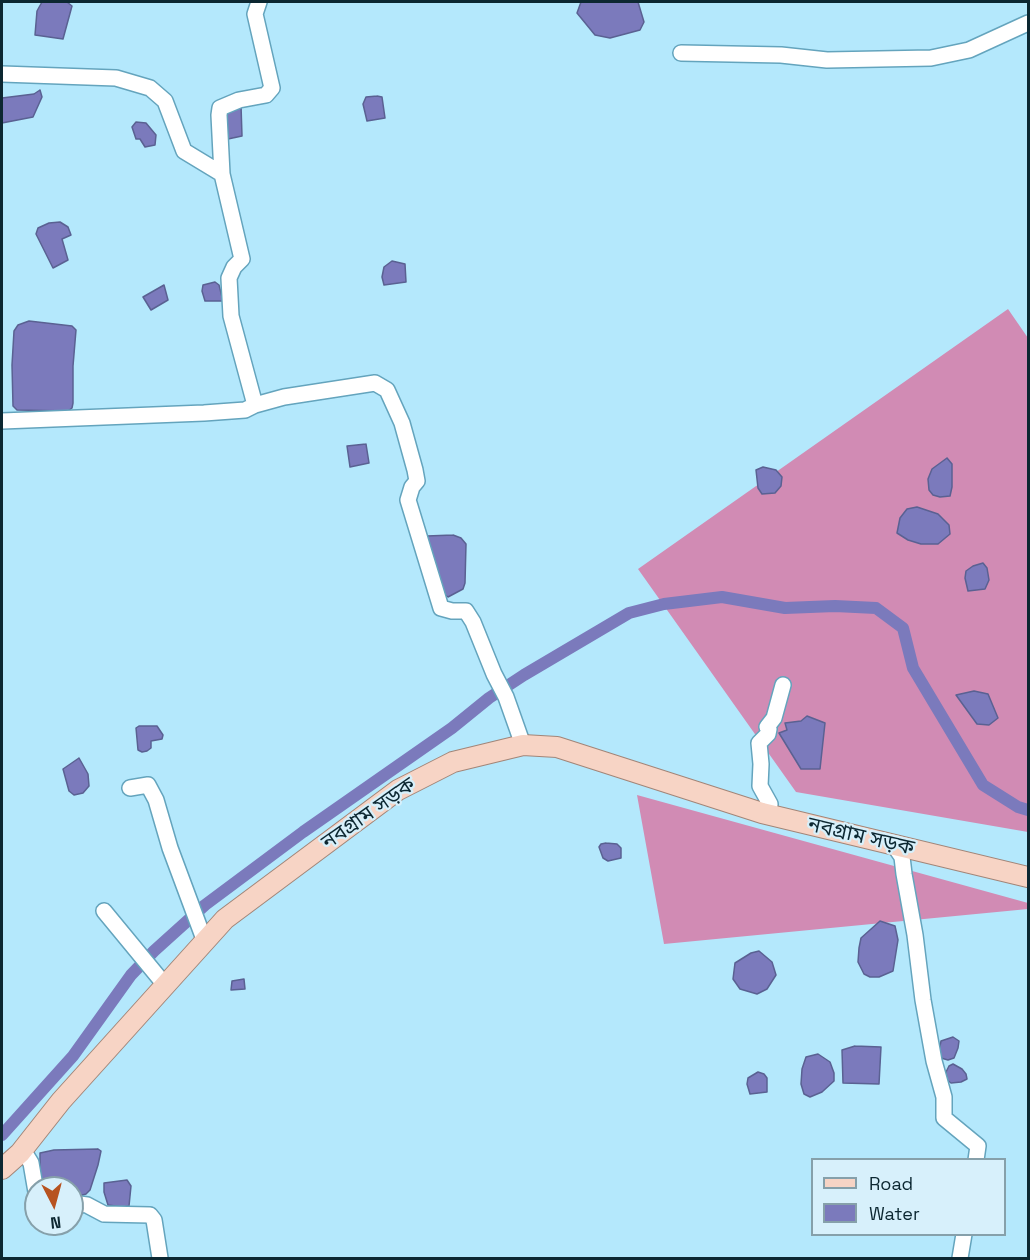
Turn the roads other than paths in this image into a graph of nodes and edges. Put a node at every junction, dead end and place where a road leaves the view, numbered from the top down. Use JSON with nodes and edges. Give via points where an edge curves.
{"nodes":[{"id":1,"x":259,"y":2,"type":"edge"},
{"id":2,"x":1029,"y":23,"type":"edge"},
{"id":3,"x":681,"y":52,"type":"dead end"},
{"id":4,"x":2,"y":74,"type":"edge"},
{"id":5,"x":222,"y":174,"type":"junction"},
{"id":6,"x":255,"y":405,"type":"junction"},
{"id":7,"x":2,"y":421,"type":"edge"},
{"id":8,"x":783,"y":685,"type":"dead end"},
{"id":9,"x":523,"y":746,"type":"junction"},
{"id":10,"x":130,"y":788,"type":"dead end"},
{"id":11,"x":769,"y":815,"type":"junction"},
{"id":12,"x":894,"y":844,"type":"junction"},
{"id":13,"x":1029,"y":877,"type":"edge"},
{"id":14,"x":104,"y":911,"type":"dead end"},
{"id":15,"x":205,"y":942,"type":"junction"},
{"id":16,"x":165,"y":986,"type":"junction"},
{"id":17,"x":23,"y":1150,"type":"junction"},
{"id":18,"x":976,"y":1158,"type":"edge"},
{"id":19,"x":2,"y":1169,"type":"edge"},
{"id":20,"x":33,"y":1176,"type":"edge"},
{"id":21,"x":84,"y":1205,"type":"edge"},
{"id":22,"x":964,"y":1236,"type":"edge"},
{"id":23,"x":160,"y":1258,"type":"edge"},
{"id":24,"x":960,"y":1258,"type":"edge"}],
"edges":[{"from":1,"to":5,"type":"street","via":[[255,14],[272,88],[266,95],[220,108]]},
{"from":2,"to":3,"type":"street","via":[[969,50],[931,58],[827,60]]},
{"from":4,"to":5,"type":"street","via":[[116,78],[150,88],[165,101],[184,151]]},
{"from":5,"to":6,"type":"street","via":[[242,259],[229,278],[231,316]]},
{"from":6,"to":7,"type":"street","via":[[245,410],[204,413]]},
{"from":6,"to":9,"type":"street","via":[[375,383],[387,390],[402,423],[415,470],[417,481],[408,500],[441,608],[466,611],[473,622]]},
{"from":8,"to":11,"type":"street","via":[[774,718],[767,727],[768,734],[759,743],[760,786],[770,804]]},
{"from":9,"to":11,"type":"main road","name":"নবগ্রাম সড়ক","via":[[557,747]]},
{"from":9,"to":15,"type":"main road","name":"নবগ্রাম সড়ক","via":[[453,762],[398,790],[225,919]]},
{"from":10,"to":15,"type":"street","via":[[148,785],[156,800]]},
{"from":11,"to":12,"type":"main road","name":"নবগ্রাম সড়ক"},
{"from":12,"to":13,"type":"main road","name":"নবগ্রাম সড়ক"},
{"from":12,"to":18,"type":"street","via":[[902,857],[923,1000],[944,1097],[944,1118],[978,1146]]},
{"from":14,"to":16,"type":"street"},
{"from":15,"to":16,"type":"main road","name":"নবগ্রাম সড়ক"},
{"from":16,"to":17,"type":"main road","name":"নবগ্রাম সড়ক","via":[[61,1101]]},
{"from":17,"to":19,"type":"main road","name":"নবগ্রাম সড়ক"},
{"from":17,"to":20,"type":"street","via":[[31,1162]]},
{"from":21,"to":23,"type":"street","via":[[104,1214],[150,1215]]},
{"from":22,"to":24,"type":"street"}]}
